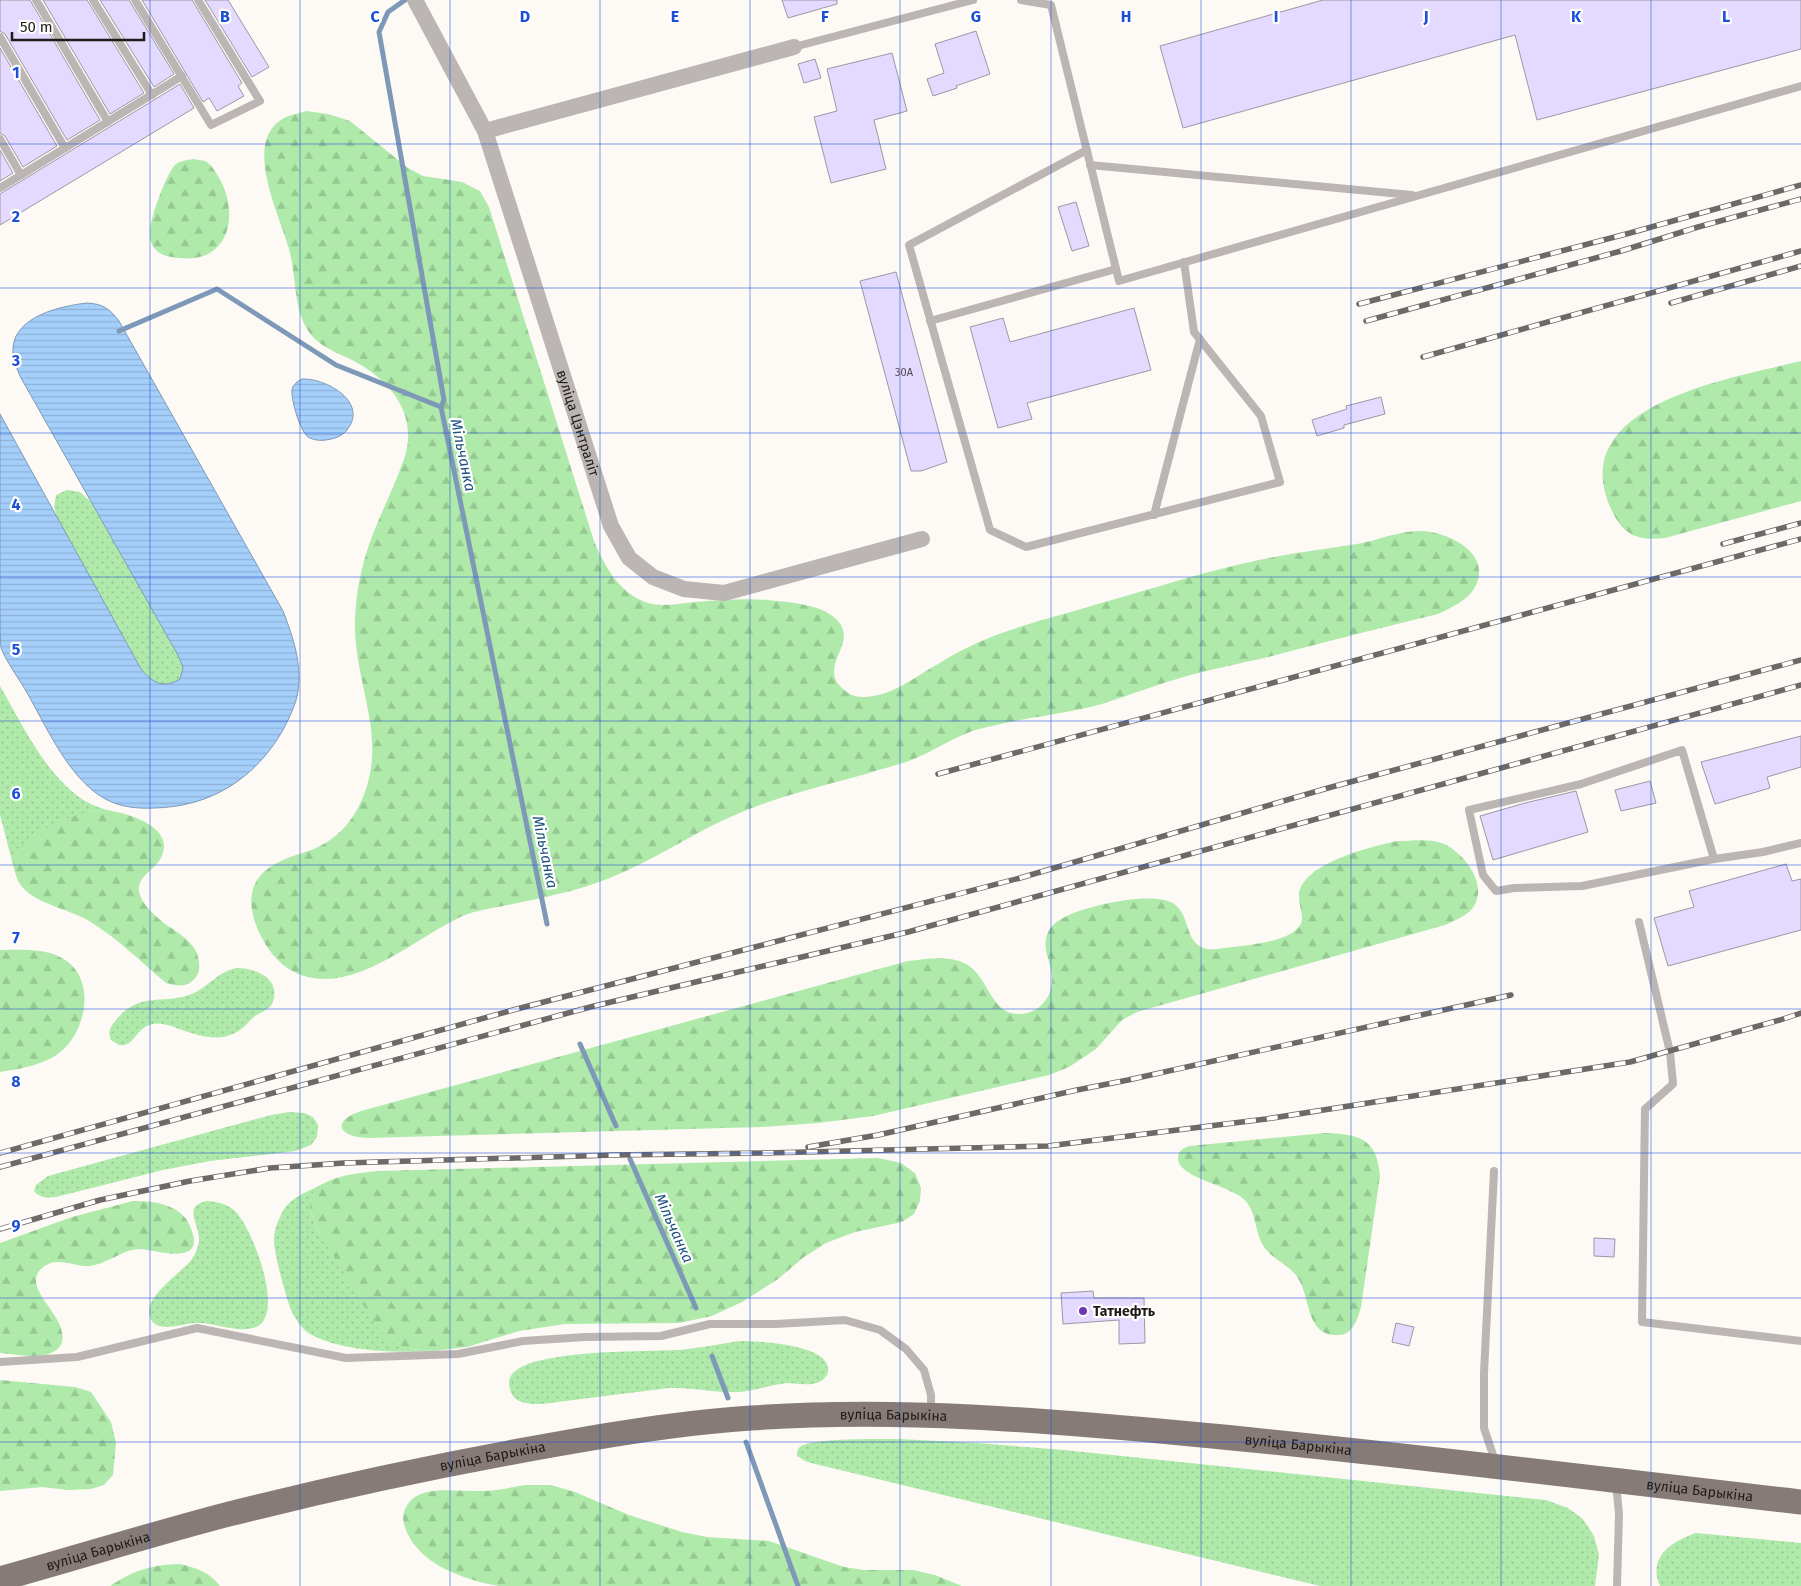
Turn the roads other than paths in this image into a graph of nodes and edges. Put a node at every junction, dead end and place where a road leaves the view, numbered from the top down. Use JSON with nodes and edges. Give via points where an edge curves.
{"nodes":[{"id":1,"x":36,"y":0,"type":"edge"},
{"id":2,"x":93,"y":0,"type":"edge"},
{"id":3,"x":135,"y":0,"type":"edge"},
{"id":4,"x":198,"y":0,"type":"edge"},
{"id":5,"x":415,"y":0,"type":"edge"},
{"id":6,"x":972,"y":0,"type":"edge"},
{"id":7,"x":1021,"y":0,"type":"edge"},
{"id":8,"x":0,"y":37,"type":"edge"},
{"id":9,"x":794,"y":47,"type":"joint"},
{"id":10,"x":182,"y":76,"type":"junction"},
{"id":11,"x":1801,"y":86,"type":"edge"},
{"id":12,"x":152,"y":95,"type":"junction"},
{"id":13,"x":108,"y":122,"type":"junction"},
{"id":14,"x":485,"y":131,"type":"junction"},
{"id":15,"x":0,"y":139,"type":"edge"},
{"id":16,"x":65,"y":148,"type":"junction"},
{"id":17,"x":1087,"y":150,"type":"junction"},
{"id":18,"x":1090,"y":165,"type":"junction"},
{"id":19,"x":21,"y":175,"type":"junction"},
{"id":20,"x":0,"y":188,"type":"edge"},
{"id":21,"x":1417,"y":196,"type":"junction"},
{"id":22,"x":1184,"y":262,"type":"junction"},
{"id":23,"x":1116,"y":269,"type":"junction"},
{"id":24,"x":930,"y":321,"type":"junction"},
{"id":25,"x":1200,"y":339,"type":"junction"},
{"id":26,"x":1154,"y":516,"type":"junction"},
{"id":27,"x":922,"y":539,"type":"dead end"},
{"id":28,"x":1801,"y":842,"type":"edge"},
{"id":29,"x":1714,"y":859,"type":"junction"},
{"id":30,"x":1639,"y":922,"type":"dead end"},
{"id":31,"x":1494,"y":1170,"type":"dead end"},
{"id":32,"x":1801,"y":1340,"type":"edge"},
{"id":33,"x":0,"y":1362,"type":"edge"},
{"id":34,"x":931,"y":1416,"type":"junction"},
{"id":35,"x":1497,"y":1466,"type":"junction"},
{"id":36,"x":1616,"y":1481,"type":"junction"},
{"id":37,"x":1801,"y":1502,"type":"edge"},
{"id":38,"x":0,"y":1579,"type":"edge"},
{"id":39,"x":1617,"y":1586,"type":"edge"}],
"edges":[{"from":1,"to":13,"type":"lane"},
{"from":2,"to":12,"type":"lane"},
{"from":3,"to":10,"type":"lane"},
{"from":4,"to":10,"type":"lane","via":[[260,100],[211,125]]},
{"from":5,"to":14,"type":"street","name":"вуліца Цэнтраліт"},
{"from":6,"to":9,"type":"lane"},
{"from":7,"to":17,"type":"lane","via":[[1051,5]]},
{"from":8,"to":16,"type":"lane"},
{"from":9,"to":14,"type":"street"},
{"from":10,"to":12,"type":"lane"},
{"from":11,"to":21,"type":"lane"},
{"from":12,"to":13,"type":"lane"},
{"from":13,"to":16,"type":"lane"},
{"from":14,"to":27,"type":"street","name":"вуліца Цэнтраліт","via":[[611,526],[629,558],[653,577],[684,589],[724,593]]},
{"from":15,"to":19,"type":"lane"},
{"from":16,"to":19,"type":"lane"},
{"from":17,"to":18,"type":"lane"},
{"from":17,"to":24,"type":"lane","via":[[909,245]]},
{"from":18,"to":21,"type":"lane"},
{"from":18,"to":23,"type":"lane"},
{"from":19,"to":20,"type":"lane"},
{"from":21,"to":22,"type":"lane"},
{"from":22,"to":23,"type":"lane","via":[[1119,281]]},
{"from":22,"to":25,"type":"lane","via":[[1194,332]]},
{"from":23,"to":24,"type":"lane"},
{"from":24,"to":26,"type":"lane","via":[[990,530],[1026,547]]},
{"from":25,"to":26,"type":"lane"},
{"from":25,"to":26,"type":"lane","via":[[1261,416],[1280,482]]},
{"from":28,"to":29,"type":"lane","via":[[1763,852]]},
{"from":29,"to":29,"type":"lane","via":[[1582,886],[1496,891],[1483,875],[1468,810],[1581,784],[1682,750]]},
{"from":30,"to":32,"type":"lane","via":[[1670,1052],[1673,1084],[1645,1109],[1642,1322]]},
{"from":31,"to":35,"type":"lane","via":[[1484,1428]]},
{"from":33,"to":34,"type":"lane","via":[[77,1357],[197,1328],[346,1358],[458,1354],[550,1339],[661,1336],[710,1324],[845,1320],[880,1330],[906,1349],[924,1370]]},
{"from":34,"to":35,"type":"main road","name":"вуліца Барыкіна","via":[[1061,1422]]},
{"from":34,"to":38,"type":"main road","name":"вуліца Барыкіна","via":[[818,1415],[716,1420],[516,1451],[227,1515]]},
{"from":35,"to":36,"type":"main road","name":"вуліца Барыкіна"},
{"from":36,"to":37,"type":"main road","name":"вуліца Барыкіна"},
{"from":36,"to":39,"type":"lane","via":[[1619,1514]]}]}
